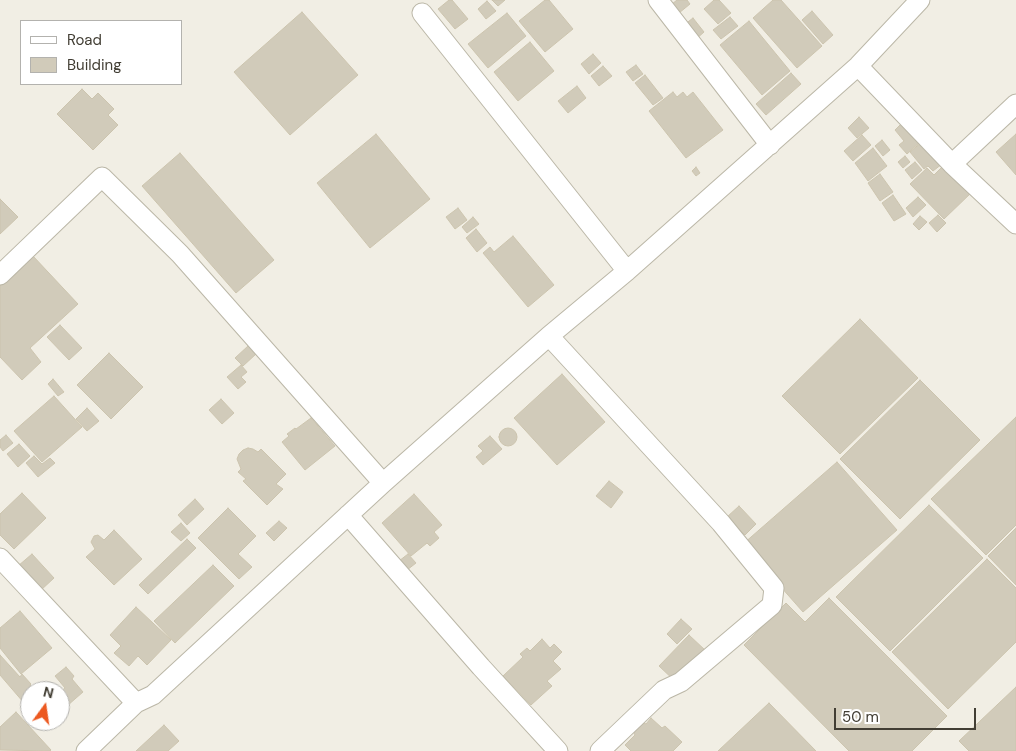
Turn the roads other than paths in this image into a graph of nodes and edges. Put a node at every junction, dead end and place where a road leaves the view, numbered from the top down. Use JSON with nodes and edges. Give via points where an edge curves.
{"nodes":[{"id":1,"x":658,"y":0,"type":"edge"},
{"id":2,"x":920,"y":0,"type":"edge"},
{"id":3,"x":422,"y":13,"type":"dead end"},
{"id":4,"x":858,"y":66,"type":"junction"},
{"id":5,"x":1016,"y":104,"type":"edge"},
{"id":6,"x":770,"y":145,"type":"junction"},
{"id":7,"x":952,"y":164,"type":"junction"},
{"id":8,"x":1016,"y":224,"type":"edge"},
{"id":9,"x":627,"y":271,"type":"junction"},
{"id":10,"x":0,"y":275,"type":"edge"},
{"id":11,"x":550,"y":336,"type":"junction"},
{"id":12,"x":384,"y":483,"type":"junction"},
{"id":13,"x":348,"y":514,"type":"junction"},
{"id":14,"x":0,"y":558,"type":"edge"},
{"id":15,"x":136,"y":703,"type":"junction"},
{"id":16,"x":86,"y":751,"type":"edge"},
{"id":17,"x":558,"y":751,"type":"edge"},
{"id":18,"x":600,"y":751,"type":"edge"}],
"edges":[{"from":1,"to":6,"type":"street"},
{"from":2,"to":4,"type":"street"},
{"from":3,"to":9,"type":"street"},
{"from":4,"to":6,"type":"street"},
{"from":4,"to":7,"type":"street"},
{"from":5,"to":7,"type":"street"},
{"from":6,"to":9,"type":"street"},
{"from":7,"to":8,"type":"street"},
{"from":9,"to":11,"type":"street"},
{"from":10,"to":12,"type":"street","via":[[102,177],[180,254]]},
{"from":11,"to":12,"type":"street"},
{"from":11,"to":18,"type":"street","via":[[721,523],[774,588],[772,605],[681,682],[664,690]]},
{"from":12,"to":13,"type":"street"},
{"from":13,"to":15,"type":"street","via":[[153,695]]},
{"from":13,"to":17,"type":"street"},
{"from":14,"to":15,"type":"street"},
{"from":15,"to":16,"type":"street"}]}
